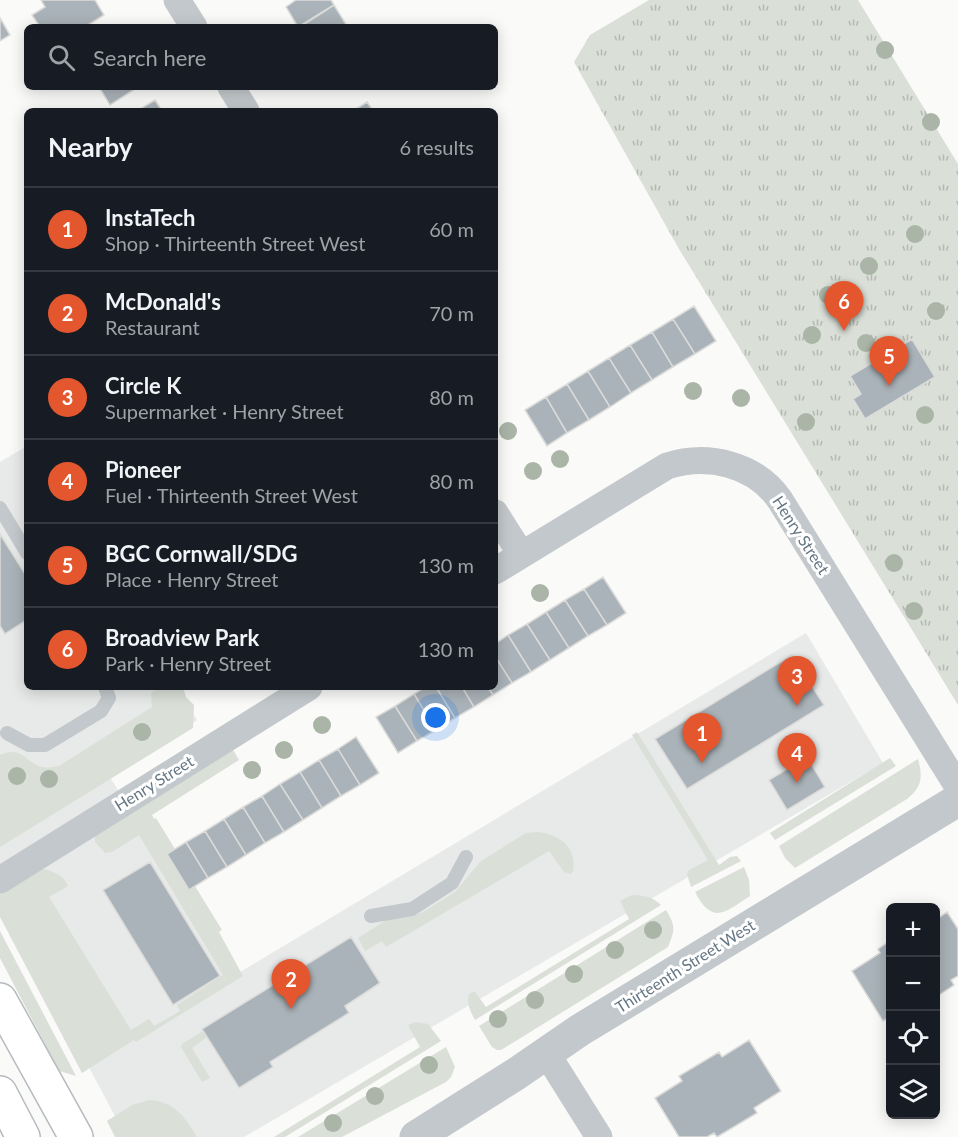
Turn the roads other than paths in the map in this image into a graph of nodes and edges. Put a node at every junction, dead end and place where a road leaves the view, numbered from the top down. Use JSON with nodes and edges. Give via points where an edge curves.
{"nodes":[{"id":1,"x":177,"y":0,"type":"edge"},
{"id":2,"x":192,"y":24,"type":"edge"},
{"id":3,"x":233,"y":90,"type":"edge"},
{"id":4,"x":244,"y":108,"type":"edge"},
{"id":5,"x":0,"y":508,"type":"edge"},
{"id":6,"x":498,"y":518,"type":"edge"},
{"id":7,"x":24,"y":549,"type":"edge"},
{"id":8,"x":521,"y":554,"type":"junction"},
{"id":9,"x":498,"y":569,"type":"edge"},
{"id":10,"x":106,"y":690,"type":"edge"},
{"id":11,"x":304,"y":690,"type":"edge"},
{"id":12,"x":7,"y":733,"type":"dead end"},
{"id":13,"x":958,"y":787,"type":"edge"},
{"id":14,"x":958,"y":800,"type":"edge"},
{"id":15,"x":466,"y":857,"type":"dead end"},
{"id":16,"x":0,"y":880,"type":"edge"},
{"id":17,"x":370,"y":916,"type":"dead end"},
{"id":18,"x":0,"y":1000,"type":"edge"},
{"id":19,"x":547,"y":1054,"type":"junction"},
{"id":20,"x":0,"y":1093,"type":"edge"},
{"id":21,"x":22,"y":1137,"type":"edge"},
{"id":22,"x":76,"y":1137,"type":"edge"},
{"id":23,"x":416,"y":1137,"type":"edge"},
{"id":24,"x":599,"y":1137,"type":"edge"}],
"edges":[{"from":1,"to":2,"type":"street"},
{"from":3,"to":4,"type":"street"},
{"from":5,"to":7,"type":"lane"},
{"from":6,"to":8,"type":"street"},
{"from":8,"to":9,"type":"street","name":"Henry Street"},
{"from":8,"to":13,"type":"street","name":"Henry Street","via":[[667,466],[682,461],[715,460],[750,471],[780,500]]},
{"from":10,"to":12,"type":"lane","via":[[109,698],[101,711],[45,745],[29,745]]},
{"from":11,"to":16,"type":"street","name":"Henry Street"},
{"from":14,"to":19,"type":"street","name":"Thirteenth Street West","via":[[580,1030]]},
{"from":15,"to":17,"type":"lane","via":[[452,883],[412,909]]},
{"from":18,"to":22,"type":"main road"},
{"from":19,"to":23,"type":"street","name":"Thirteenth Street West"},
{"from":19,"to":24,"type":"street"},
{"from":20,"to":21,"type":"main road"}]}
